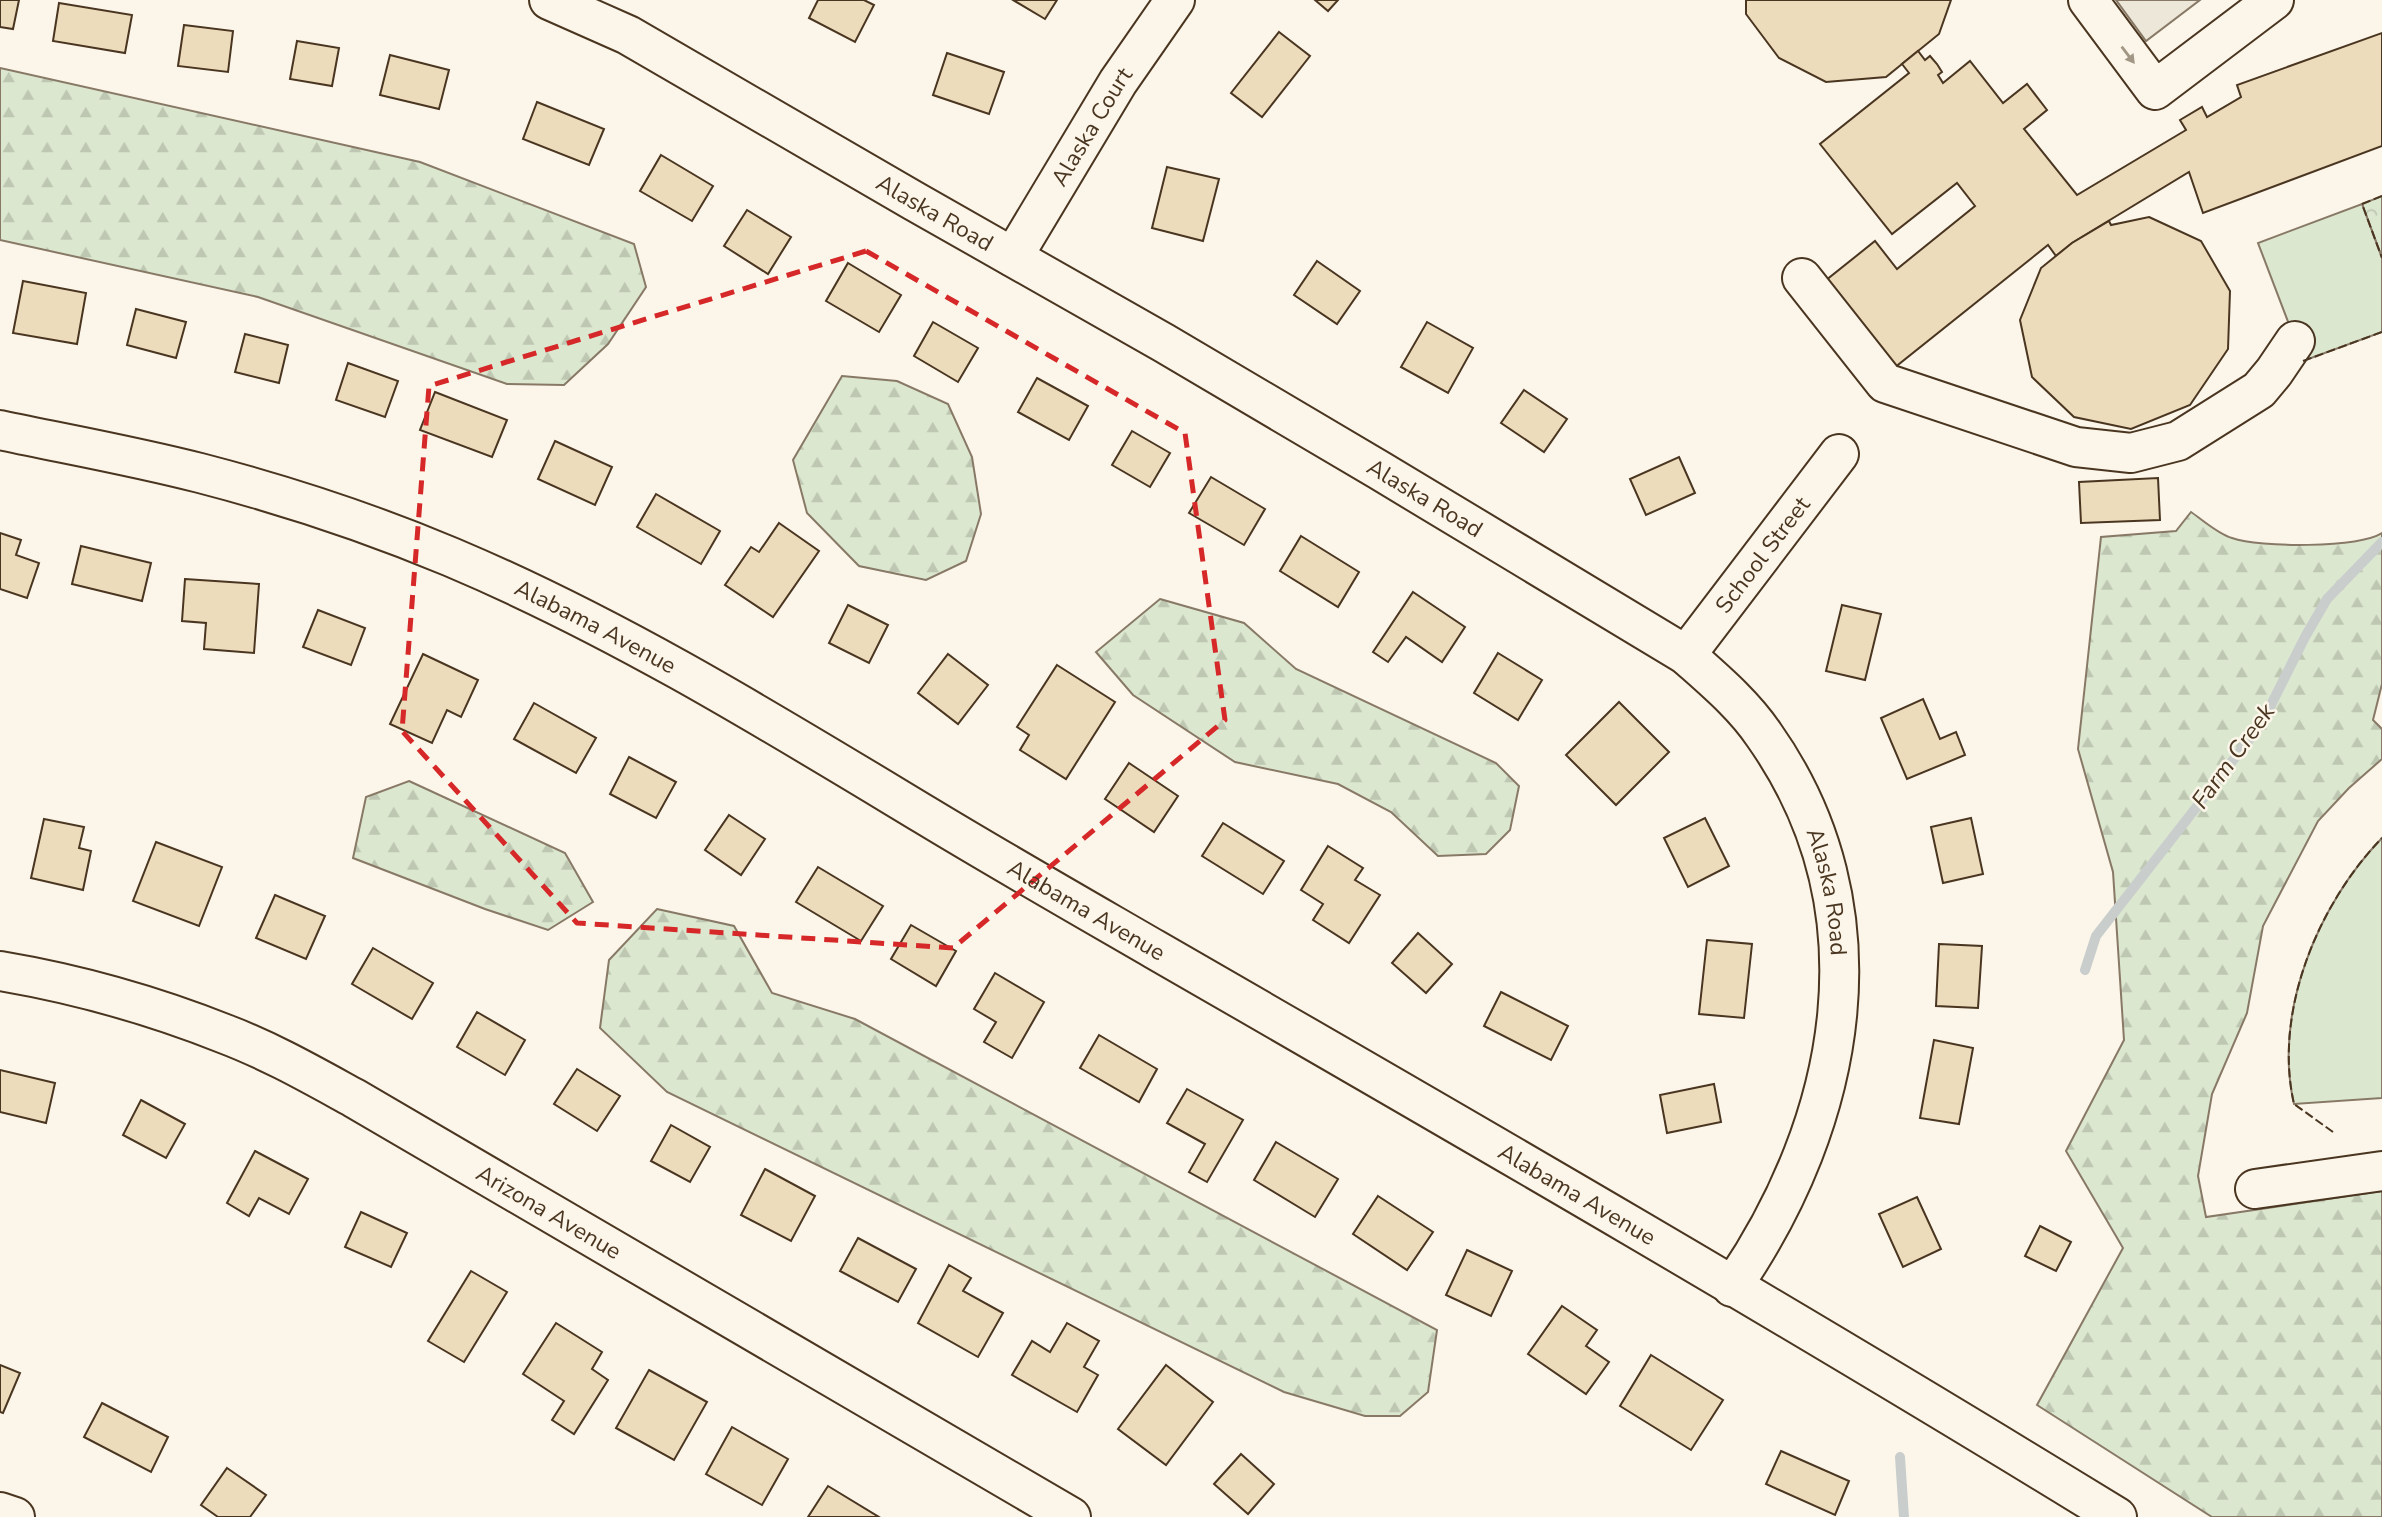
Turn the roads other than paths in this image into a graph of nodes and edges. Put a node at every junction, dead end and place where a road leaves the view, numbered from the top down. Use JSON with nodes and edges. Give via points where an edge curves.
{"nodes":[{"id":1,"x":549,"y":0,"type":"edge"},
{"id":2,"x":1175,"y":0,"type":"edge"},
{"id":3,"x":2088,"y":0,"type":"edge"},
{"id":4,"x":2274,"y":0,"type":"edge"},
{"id":5,"x":1013,"y":257,"type":"junction"},
{"id":6,"x":1801,"y":278,"type":"dead end"},
{"id":7,"x":2295,"y":341,"type":"dead end"},
{"id":8,"x":0,"y":430,"type":"edge"},
{"id":9,"x":1839,"y":454,"type":"dead end"},
{"id":10,"x":1686,"y":655,"type":"junction"},
{"id":11,"x":0,"y":971,"type":"edge"},
{"id":12,"x":2382,"y":1171,"type":"edge"},
{"id":13,"x":2255,"y":1189,"type":"dead end"},
{"id":14,"x":1731,"y":1287,"type":"junction"},
{"id":15,"x":0,"y":1511,"type":"edge"},
{"id":16,"x":15,"y":1517,"type":"edge"},
{"id":17,"x":1071,"y":1517,"type":"edge"},
{"id":18,"x":2118,"y":1517,"type":"edge"}],
"edges":[{"from":1,"to":5,"type":"street","name":"Alaska Road","via":[[628,34]]},
{"from":2,"to":5,"type":"street","name":"Alaska Court","via":[[1118,82]]},
{"from":3,"to":4,"type":"street","one_way":true,"via":[[2155,90]]},
{"from":5,"to":10,"type":"street","name":"Alaska Road"},
{"from":6,"to":7,"type":"street","via":[[1885,383],[2076,447],[2131,453],[2178,441],[2259,390]]},
{"from":8,"to":14,"type":"street","name":"Alabama Avenue","via":[[198,472],[323,509],[541,597],[638,646],[798,738]]},
{"from":9,"to":10,"type":"street","name":"School Street"},
{"from":10,"to":14,"type":"street","name":"Alaska Road","via":[[1726,690],[1763,734],[1794,782],[1817,834],[1833,888],[1840,945],[1837,1011],[1813,1127],[1784,1199]]},
{"from":11,"to":17,"type":"street","name":"Arizona Avenue","via":[[143,1004],[291,1063]]},
{"from":12,"to":13,"type":"street"},
{"from":14,"to":18,"type":"street","name":"Alabama Avenue"},
{"from":15,"to":16,"type":"street"}]}
